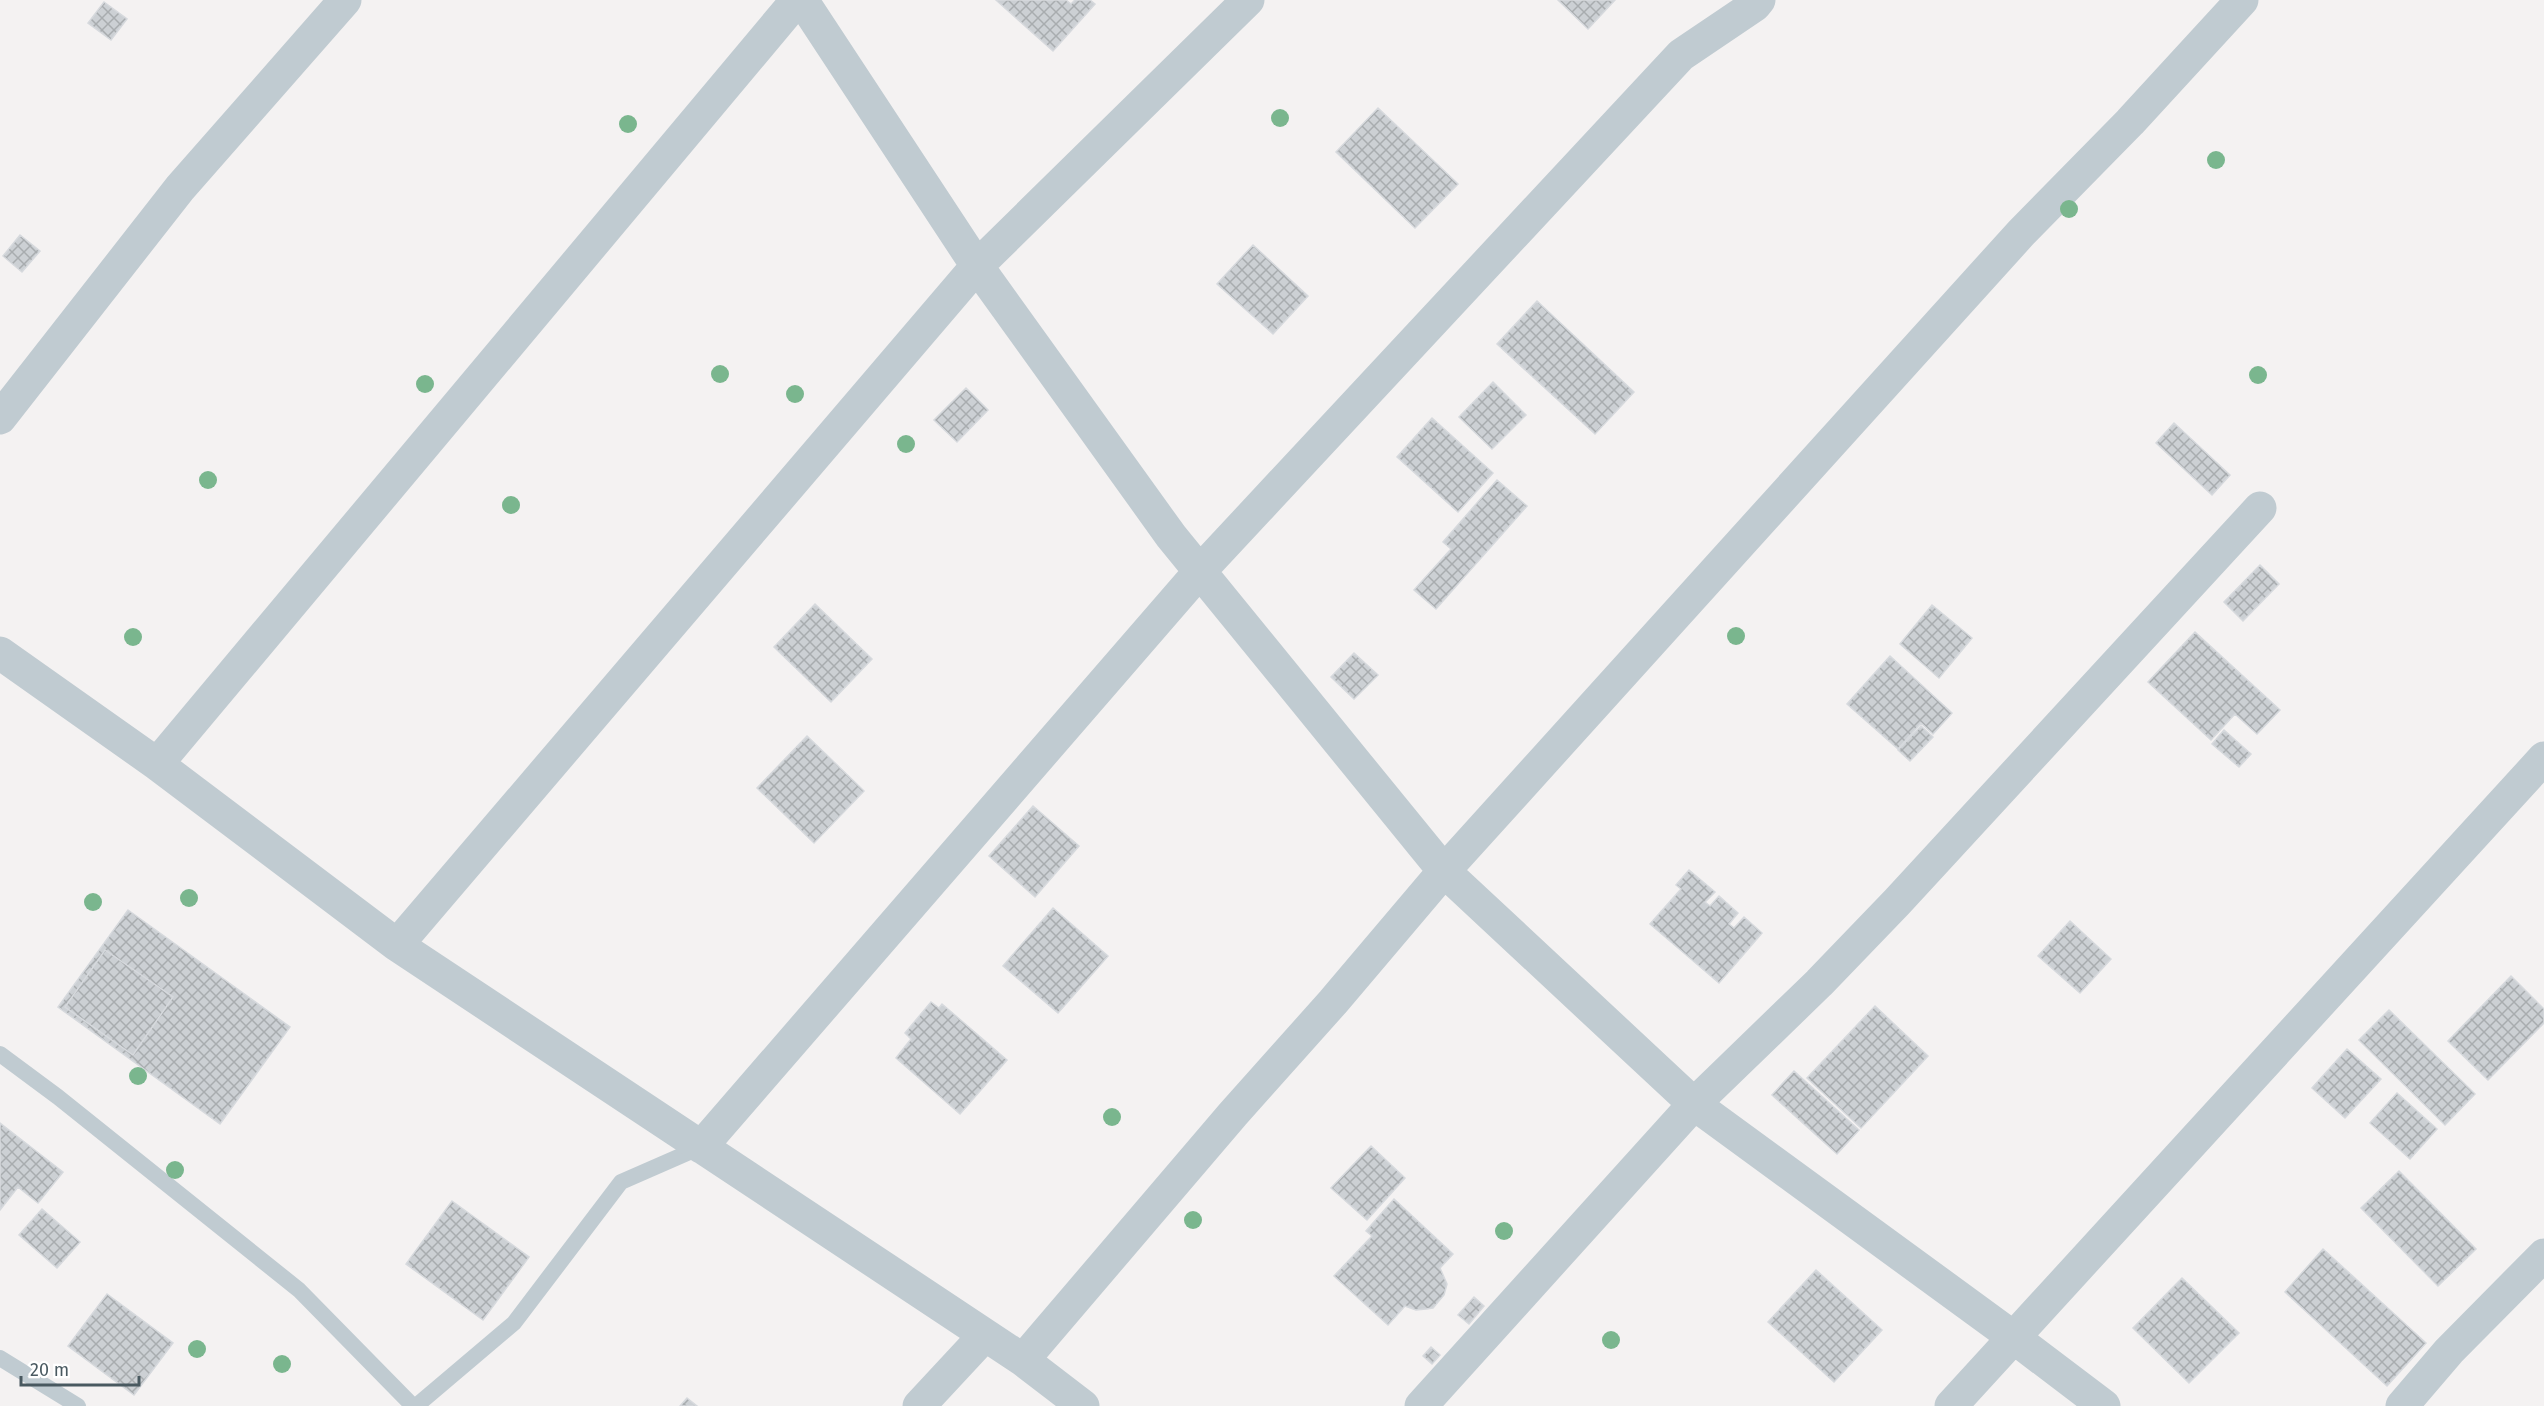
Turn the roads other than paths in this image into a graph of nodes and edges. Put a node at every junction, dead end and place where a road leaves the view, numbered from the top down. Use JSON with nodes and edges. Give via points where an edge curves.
{"nodes":[{"id":1,"x":345,"y":0,"type":"edge"},
{"id":2,"x":797,"y":0,"type":"edge"},
{"id":3,"x":802,"y":0,"type":"edge"},
{"id":4,"x":1248,"y":0,"type":"edge"},
{"id":5,"x":1759,"y":0,"type":"edge"},
{"id":6,"x":2242,"y":0,"type":"edge"},
{"id":7,"x":977,"y":266,"type":"junction"},
{"id":8,"x":0,"y":418,"type":"edge"},
{"id":9,"x":2260,"y":508,"type":"dead end"},
{"id":10,"x":1201,"y":570,"type":"junction"},
{"id":11,"x":0,"y":653,"type":"edge"},
{"id":12,"x":2544,"y":758,"type":"edge"},
{"id":13,"x":157,"y":764,"type":"junction"},
{"id":14,"x":1444,"y":871,"type":"junction"},
{"id":15,"x":397,"y":945,"type":"junction"},
{"id":16,"x":0,"y":1054,"type":"edge"},
{"id":17,"x":1694,"y":1104,"type":"junction"},
{"id":18,"x":701,"y":1147,"type":"junction"},
{"id":19,"x":2544,"y":1255,"type":"edge"},
{"id":20,"x":986,"y":1335,"type":"junction"},
{"id":21,"x":2013,"y":1337,"type":"junction"},
{"id":22,"x":0,"y":1358,"type":"edge"},
{"id":23,"x":1023,"y":1360,"type":"junction"},
{"id":24,"x":78,"y":1406,"type":"edge"},
{"id":25,"x":414,"y":1406,"type":"edge"},
{"id":26,"x":919,"y":1406,"type":"edge"},
{"id":27,"x":1083,"y":1406,"type":"edge"},
{"id":28,"x":1421,"y":1406,"type":"edge"},
{"id":29,"x":1951,"y":1406,"type":"edge"},
{"id":30,"x":2104,"y":1406,"type":"edge"},
{"id":31,"x":2402,"y":1406,"type":"edge"}],
"edges":[{"from":1,"to":8,"type":"street","via":[[180,188]]},
{"from":2,"to":13,"type":"street"},
{"from":3,"to":7,"type":"street"},
{"from":4,"to":7,"type":"street"},
{"from":5,"to":10,"type":"street","via":[[1682,54]]},
{"from":6,"to":14,"type":"street","via":[[2021,233]]},
{"from":7,"to":10,"type":"street","via":[[1171,536]]},
{"from":7,"to":15,"type":"street"},
{"from":9,"to":17,"type":"street","via":[[1898,902]]},
{"from":10,"to":14,"type":"street"},
{"from":10,"to":18,"type":"street"},
{"from":11,"to":13,"type":"street"},
{"from":12,"to":21,"type":"street"},
{"from":13,"to":15,"type":"street"},
{"from":14,"to":17,"type":"street"},
{"from":14,"to":23,"type":"street"},
{"from":15,"to":18,"type":"street"},
{"from":16,"to":25,"type":"lane","via":[[299,1290]]},
{"from":17,"to":21,"type":"street"},
{"from":17,"to":28,"type":"street"},
{"from":18,"to":20,"type":"street"},
{"from":18,"to":25,"type":"lane","via":[[621,1182],[514,1323]]},
{"from":19,"to":31,"type":"street","via":[[2449,1351]]},
{"from":20,"to":23,"type":"street"},
{"from":20,"to":26,"type":"street"},
{"from":21,"to":29,"type":"street"},
{"from":21,"to":30,"type":"street"},
{"from":22,"to":24,"type":"lane"},
{"from":23,"to":27,"type":"street"}]}
